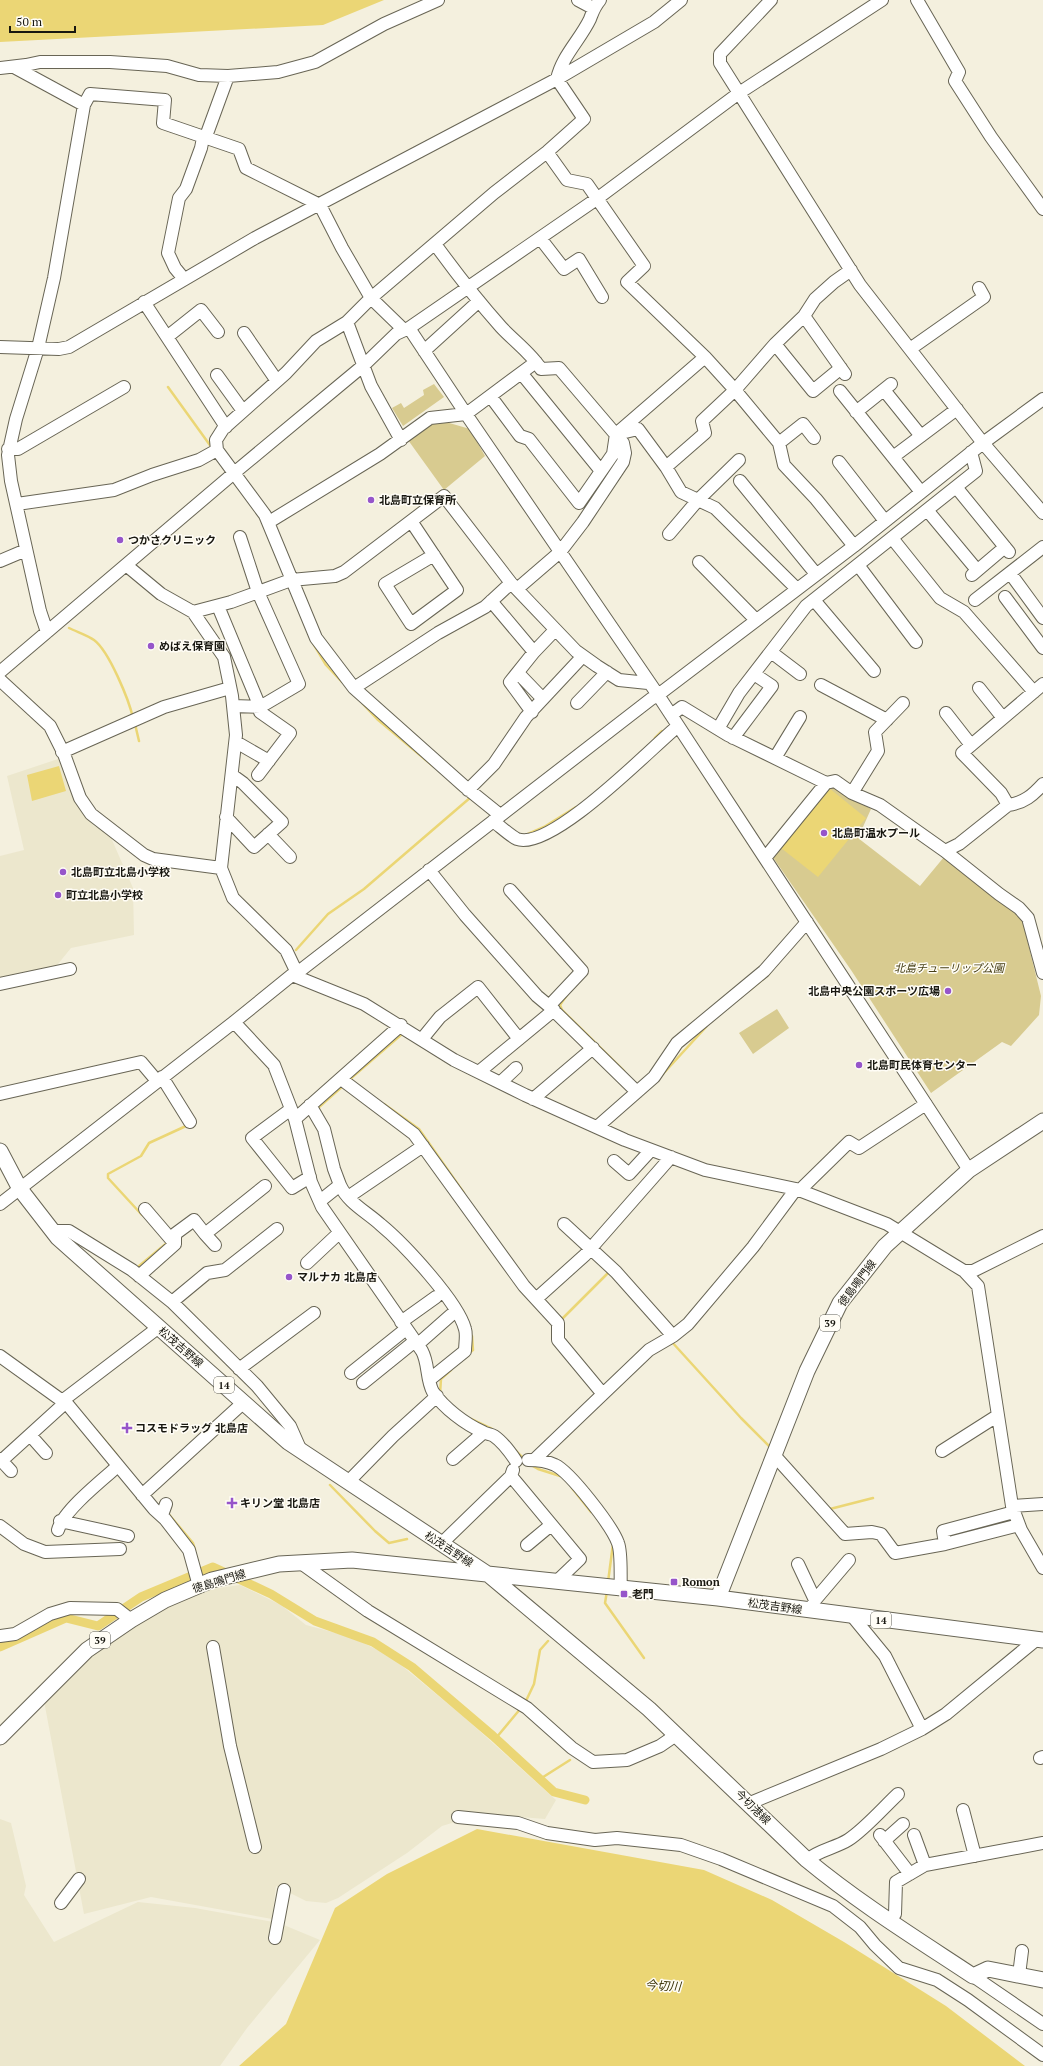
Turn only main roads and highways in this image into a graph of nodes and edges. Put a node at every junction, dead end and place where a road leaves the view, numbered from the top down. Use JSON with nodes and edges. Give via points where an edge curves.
{"nodes":[{"id":1,"x":1043,"y":1121,"type":"edge"},
{"id":2,"x":0,"y":1151,"type":"edge"},
{"id":3,"x":489,"y":1575,"type":"junction"},
{"id":4,"x":718,"y":1598,"type":"junction"},
{"id":5,"x":1040,"y":1640,"type":"edge"},
{"id":6,"x":0,"y":1737,"type":"edge"},
{"id":7,"x":1043,"y":1980,"type":"edge"}],
"edges":[{"from":1,"to":4,"type":"main road","name":"徳島鳴門線","number":"39","via":[[969,1170],[885,1246],[840,1303],[807,1371]]},
{"from":2,"to":3,"type":"main road","name":"松茂吉野線","number":"14","via":[[20,1189],[58,1238],[244,1402],[301,1451]]},
{"from":3,"to":4,"type":"main road","name":"松茂吉野線","number":"14"},
{"from":3,"to":6,"type":"main road","name":"徳島鳴門線","number":"39","via":[[352,1560],[280,1564],[224,1577],[165,1600],[87,1650]]},
{"from":3,"to":7,"type":"main road","name":"今切港線","via":[[649,1709],[807,1860],[851,1895],[973,1976],[988,1969]]},
{"from":4,"to":5,"type":"main road","name":"松茂吉野線","number":"14","via":[[812,1605],[853,1617]]}]}
